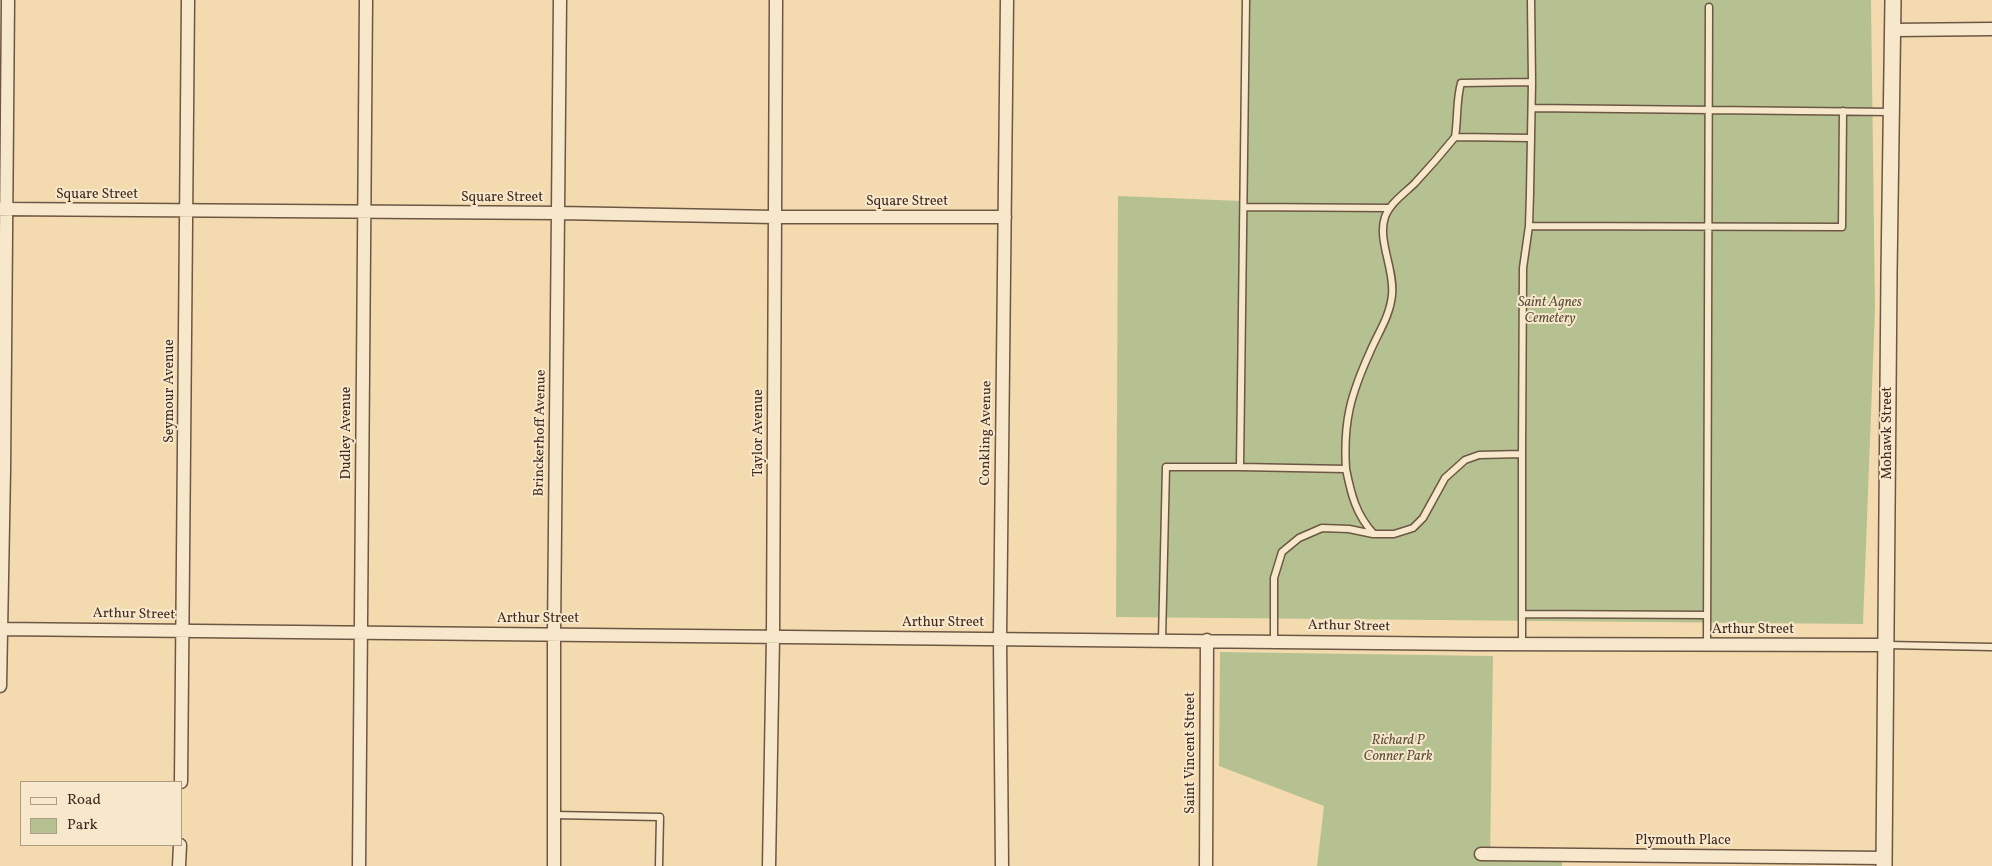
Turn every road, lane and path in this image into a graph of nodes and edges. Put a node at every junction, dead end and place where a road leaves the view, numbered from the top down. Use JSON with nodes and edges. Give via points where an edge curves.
{"nodes":[{"id":1,"x":8,"y":0,"type":"edge"},
{"id":2,"x":188,"y":0,"type":"edge"},
{"id":3,"x":366,"y":0,"type":"edge"},
{"id":4,"x":560,"y":0,"type":"edge"},
{"id":5,"x":776,"y":0,"type":"edge"},
{"id":6,"x":1007,"y":0,"type":"edge"},
{"id":7,"x":1246,"y":0,"type":"edge"},
{"id":8,"x":1531,"y":0,"type":"edge"},
{"id":9,"x":1893,"y":0,"type":"edge"},
{"id":10,"x":1709,"y":8,"type":"dead end"},
{"id":11,"x":1992,"y":29,"type":"edge"},
{"id":12,"x":1893,"y":30,"type":"junction"},
{"id":13,"x":1532,"y":82,"type":"junction"},
{"id":14,"x":1532,"y":108,"type":"junction"},
{"id":15,"x":1708,"y":110,"type":"junction"},
{"id":16,"x":1843,"y":111,"type":"junction"},
{"id":17,"x":1892,"y":112,"type":"junction"},
{"id":18,"x":1455,"y":137,"type":"junction"},
{"id":19,"x":1531,"y":138,"type":"junction"},
{"id":20,"x":1244,"y":207,"type":"junction"},
{"id":21,"x":1389,"y":208,"type":"junction"},
{"id":22,"x":3,"y":209,"type":"edge"},
{"id":23,"x":186,"y":210,"type":"junction"},
{"id":24,"x":363,"y":212,"type":"junction"},
{"id":25,"x":559,"y":213,"type":"junction"},
{"id":26,"x":775,"y":217,"type":"junction"},
{"id":27,"x":1004,"y":218,"type":"junction"},
{"id":28,"x":1528,"y":226,"type":"junction"},
{"id":29,"x":1708,"y":226,"type":"junction"},
{"id":30,"x":1522,"y":454,"type":"junction"},
{"id":31,"x":1240,"y":467,"type":"junction"},
{"id":32,"x":1346,"y":469,"type":"junction"},
{"id":33,"x":1374,"y":534,"type":"junction"},
{"id":34,"x":1522,"y":614,"type":"junction"},
{"id":35,"x":1707,"y":615,"type":"junction"},
{"id":36,"x":0,"y":629,"type":"edge"},
{"id":37,"x":183,"y":631,"type":"junction"},
{"id":38,"x":360,"y":633,"type":"junction"},
{"id":39,"x":554,"y":634,"type":"junction"},
{"id":40,"x":773,"y":637,"type":"junction"},
{"id":41,"x":1000,"y":638,"type":"junction"},
{"id":42,"x":1162,"y":640,"type":"junction"},
{"id":43,"x":1207,"y":640,"type":"junction"},
{"id":44,"x":1274,"y":641,"type":"junction"},
{"id":45,"x":1522,"y":644,"type":"junction"},
{"id":46,"x":1707,"y":645,"type":"junction"},
{"id":47,"x":1887,"y":645,"type":"junction"},
{"id":48,"x":1992,"y":647,"type":"edge"},
{"id":49,"x":0,"y":686,"type":"edge"},
{"id":50,"x":181,"y":781,"type":"edge"},
{"id":51,"x":554,"y":815,"type":"junction"},
{"id":52,"x":180,"y":846,"type":"edge"},
{"id":53,"x":1481,"y":854,"type":"dead end"},
{"id":54,"x":1884,"y":862,"type":"edge"},
{"id":55,"x":179,"y":866,"type":"edge"},
{"id":56,"x":359,"y":866,"type":"edge"},
{"id":57,"x":554,"y":866,"type":"edge"},
{"id":58,"x":659,"y":866,"type":"edge"},
{"id":59,"x":769,"y":866,"type":"edge"},
{"id":60,"x":1002,"y":866,"type":"edge"},
{"id":61,"x":1206,"y":866,"type":"edge"}],
"edges":[{"from":1,"to":22,"type":"street"},
{"from":2,"to":23,"type":"street","name":"Seymour Avenue"},
{"from":3,"to":24,"type":"street","name":"Dudley Avenue"},
{"from":4,"to":25,"type":"street","name":"Brinckerhoff Avenue"},
{"from":5,"to":26,"type":"street","name":"Taylor Avenue"},
{"from":6,"to":27,"type":"street","name":"Conkling Avenue"},
{"from":7,"to":20,"type":"lane"},
{"from":8,"to":13,"type":"lane"},
{"from":9,"to":12,"type":"street","name":"Mohawk Street"},
{"from":10,"to":15,"type":"lane"},
{"from":11,"to":12,"type":"street"},
{"from":12,"to":17,"type":"street","name":"Mohawk Street"},
{"from":13,"to":14,"type":"lane"},
{"from":13,"to":18,"type":"lane","via":[[1461,83],[1457,96]]},
{"from":14,"to":15,"type":"lane"},
{"from":14,"to":19,"type":"lane"},
{"from":15,"to":16,"type":"lane"},
{"from":15,"to":29,"type":"lane"},
{"from":16,"to":17,"type":"lane"},
{"from":16,"to":29,"type":"lane","via":[[1842,227]]},
{"from":17,"to":47,"type":"street","name":"Mohawk Street"},
{"from":18,"to":19,"type":"lane"},
{"from":18,"to":21,"type":"lane"},
{"from":19,"to":28,"type":"lane"},
{"from":20,"to":21,"type":"lane"},
{"from":20,"to":31,"type":"lane"},
{"from":21,"to":32,"type":"lane","via":[[1384,218],[1384,236],[1392,296],[1385,323],[1356,384],[1348,411],[1344,448]]},
{"from":22,"to":23,"type":"street","name":"Square Street"},
{"from":22,"to":36,"type":"street","via":[[4,470]]},
{"from":23,"to":24,"type":"street","name":"Square Street"},
{"from":23,"to":37,"type":"street","name":"Seymour Avenue"},
{"from":24,"to":25,"type":"street","name":"Square Street"},
{"from":24,"to":38,"type":"street","name":"Dudley Avenue"},
{"from":25,"to":26,"type":"street","name":"Square Street"},
{"from":25,"to":39,"type":"street","name":"Brinckerhoff Avenue"},
{"from":26,"to":27,"type":"street","name":"Square Street"},
{"from":26,"to":40,"type":"street","name":"Taylor Avenue"},
{"from":27,"to":41,"type":"street","name":"Conkling Avenue"},
{"from":28,"to":29,"type":"lane"},
{"from":28,"to":30,"type":"lane","via":[[1523,268]]},
{"from":29,"to":35,"type":"lane"},
{"from":30,"to":33,"type":"lane","via":[[1479,455],[1465,460],[1445,478],[1423,518],[1413,528],[1394,534]]},
{"from":30,"to":34,"type":"lane"},
{"from":31,"to":32,"type":"lane"},
{"from":31,"to":42,"type":"lane","via":[[1166,467]]},
{"from":32,"to":33,"type":"lane","via":[[1350,494],[1364,524]]},
{"from":33,"to":44,"type":"lane","via":[[1322,528],[1299,538],[1282,552],[1274,578]]},
{"from":34,"to":35,"type":"lane"},
{"from":34,"to":45,"type":"lane"},
{"from":35,"to":46,"type":"lane"},
{"from":36,"to":37,"type":"street","name":"Arthur Street"},
{"from":36,"to":49,"type":"street"},
{"from":37,"to":38,"type":"street","name":"Arthur Street"},
{"from":37,"to":50,"type":"street","name":"Seymour Avenue"},
{"from":38,"to":39,"type":"street","name":"Arthur Street"},
{"from":38,"to":56,"type":"street","name":"Dudley Avenue"},
{"from":39,"to":40,"type":"street","name":"Arthur Street"},
{"from":39,"to":51,"type":"street","name":"Brinckerhoff Avenue"},
{"from":40,"to":41,"type":"street","name":"Arthur Street"},
{"from":40,"to":59,"type":"street","name":"Taylor Avenue"},
{"from":41,"to":42,"type":"street","name":"Arthur Street"},
{"from":41,"to":60,"type":"street","name":"Conkling Avenue"},
{"from":42,"to":43,"type":"street","name":"Arthur Street"},
{"from":43,"to":44,"type":"street","name":"Arthur Street"},
{"from":43,"to":61,"type":"street","name":"Saint Vincent Street"},
{"from":44,"to":45,"type":"street","name":"Arthur Street"},
{"from":45,"to":46,"type":"street","name":"Arthur Street"},
{"from":46,"to":47,"type":"street","name":"Arthur Street"},
{"from":47,"to":48,"type":"lane"},
{"from":47,"to":54,"type":"street","name":"Mohawk Street"},
{"from":51,"to":57,"type":"street","name":"Brinckerhoff Avenue"},
{"from":51,"to":58,"type":"lane","via":[[660,817]]},
{"from":52,"to":55,"type":"street"},
{"from":53,"to":54,"type":"street","name":"Plymouth Place"}]}
